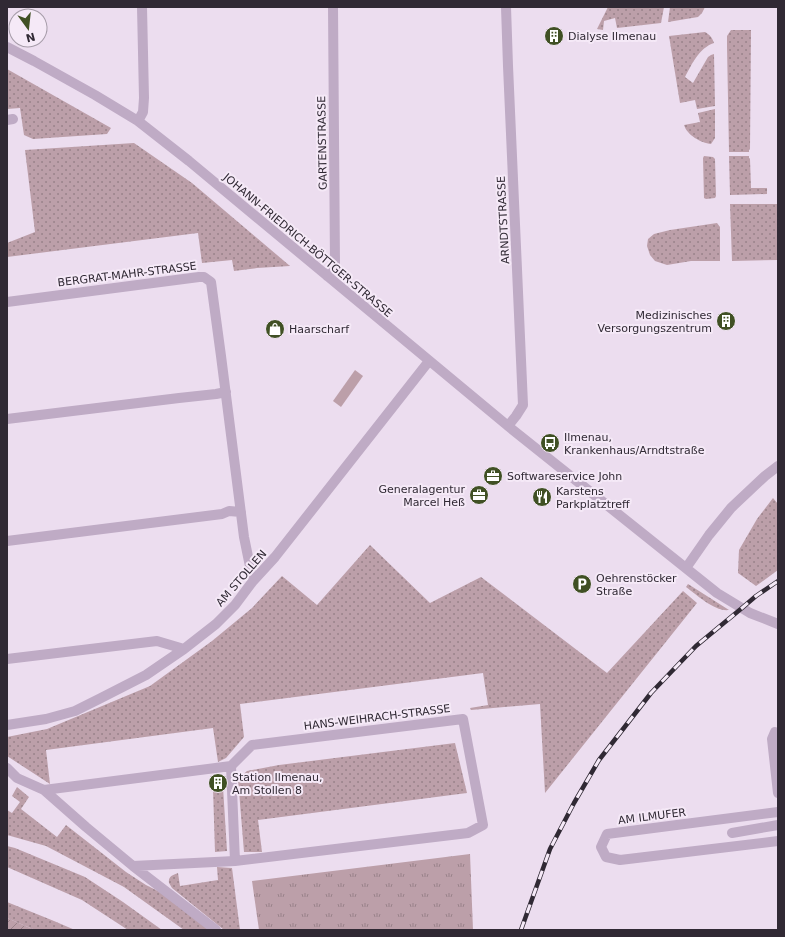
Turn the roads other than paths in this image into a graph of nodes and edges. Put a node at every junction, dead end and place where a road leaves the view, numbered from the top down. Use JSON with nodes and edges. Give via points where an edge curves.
{"nodes":[{"id":1,"x":142,"y":7,"type":"edge"},
{"id":2,"x":333,"y":7,"type":"edge"},
{"id":3,"x":506,"y":7,"type":"edge"},
{"id":4,"x":7,"y":47,"type":"edge"},
{"id":5,"x":138,"y":121,"type":"junction"},
{"id":6,"x":327,"y":276,"type":"junction"},
{"id":7,"x":7,"y":302,"type":"edge"},
{"id":8,"x":429,"y":361,"type":"junction"},
{"id":9,"x":226,"y":392,"type":"junction"},
{"id":10,"x":7,"y":419,"type":"edge"},
{"id":11,"x":508,"y":426,"type":"junction"},
{"id":12,"x":778,"y":466,"type":"edge"},
{"id":13,"x":241,"y":512,"type":"junction"},
{"id":14,"x":7,"y":541,"type":"edge"},
{"id":15,"x":686,"y":568,"type":"junction"},
{"id":16,"x":253,"y":582,"type":"junction"},
{"id":17,"x":778,"y":624,"type":"edge"},
{"id":18,"x":184,"y":649,"type":"junction"},
{"id":19,"x":7,"y":659,"type":"edge"},
{"id":20,"x":7,"y":725,"type":"edge"},
{"id":21,"x":775,"y":732,"type":"dead end"},
{"id":22,"x":232,"y":766,"type":"junction"},
{"id":23,"x":7,"y":768,"type":"edge"},
{"id":24,"x":44,"y":790,"type":"junction"},
{"id":25,"x":778,"y":794,"type":"edge"},
{"id":26,"x":778,"y":812,"type":"edge"},
{"id":27,"x":778,"y":825,"type":"edge"},
{"id":28,"x":732,"y":833,"type":"dead end"},
{"id":29,"x":778,"y":841,"type":"edge"},
{"id":30,"x":235,"y":861,"type":"junction"},
{"id":31,"x":133,"y":866,"type":"junction"},
{"id":32,"x":216,"y":930,"type":"edge"}],
"edges":[{"from":1,"to":5,"type":"street","via":[[144,98],[143,112]]},
{"from":2,"to":6,"type":"street","name":"GARTENSTRASSE","via":[[335,265]]},
{"from":3,"to":11,"type":"street","name":"ARNDTSTRASSE","via":[[523,405]]},
{"from":4,"to":5,"type":"street","name":"JOHANN-FRIEDRICH-BÖTTGER-STRASSE"},
{"from":5,"to":6,"type":"street","name":"JOHANN-FRIEDRICH-BÖTTGER-STRASSE"},
{"from":6,"to":8,"type":"street","name":"JOHANN-FRIEDRICH-BÖTTGER-STRASSE"},
{"from":7,"to":9,"type":"street","name":"BERGRAT-MAHR-STRASSE","via":[[204,277],[210,282]]},
{"from":8,"to":11,"type":"street","name":"JOHANN-FRIEDRICH-BÖTTGER-STRASSE"},
{"from":8,"to":16,"type":"street","name":"AM STOLLEN","via":[[280,552]]},
{"from":9,"to":10,"type":"street"},
{"from":9,"to":13,"type":"street","name":"BERGRAT-MAHR-STRASSE"},
{"from":11,"to":15,"type":"street","name":"JOHANN-FRIEDRICH-BÖTTGER-STRASSE"},
{"from":12,"to":15,"type":"street","via":[[731,508]]},
{"from":13,"to":14,"type":"street","via":[[229,511],[222,514]]},
{"from":13,"to":16,"type":"street","name":"BERGRAT-MAHR-STRASSE"},
{"from":15,"to":17,"type":"street","via":[[717,594],[750,613]]},
{"from":16,"to":18,"type":"street","name":"AM STOLLEN","via":[[221,619]]},
{"from":18,"to":19,"type":"street","via":[[157,641]]},
{"from":18,"to":20,"type":"street","name":"AM STOLLEN","via":[[146,674],[75,711]]},
{"from":21,"to":25,"type":"street","via":[[772,739]]},
{"from":22,"to":24,"type":"street"},
{"from":22,"to":30,"type":"street"},
{"from":22,"to":30,"type":"street","name":"HANS-WEIHRACH-STRASSE","via":[[252,745],[462,719],[483,825],[468,833]]},
{"from":23,"to":24,"type":"street","via":[[17,778]]},
{"from":24,"to":31,"type":"street"},
{"from":26,"to":29,"type":"street","name":"AM ILMUFER","via":[[607,834],[601,847],[606,857],[620,860]]},
{"from":27,"to":28,"type":"street"},
{"from":30,"to":31,"type":"street","name":"HANS-WEIHRACH-STRASSE"},
{"from":31,"to":32,"type":"street"}]}
